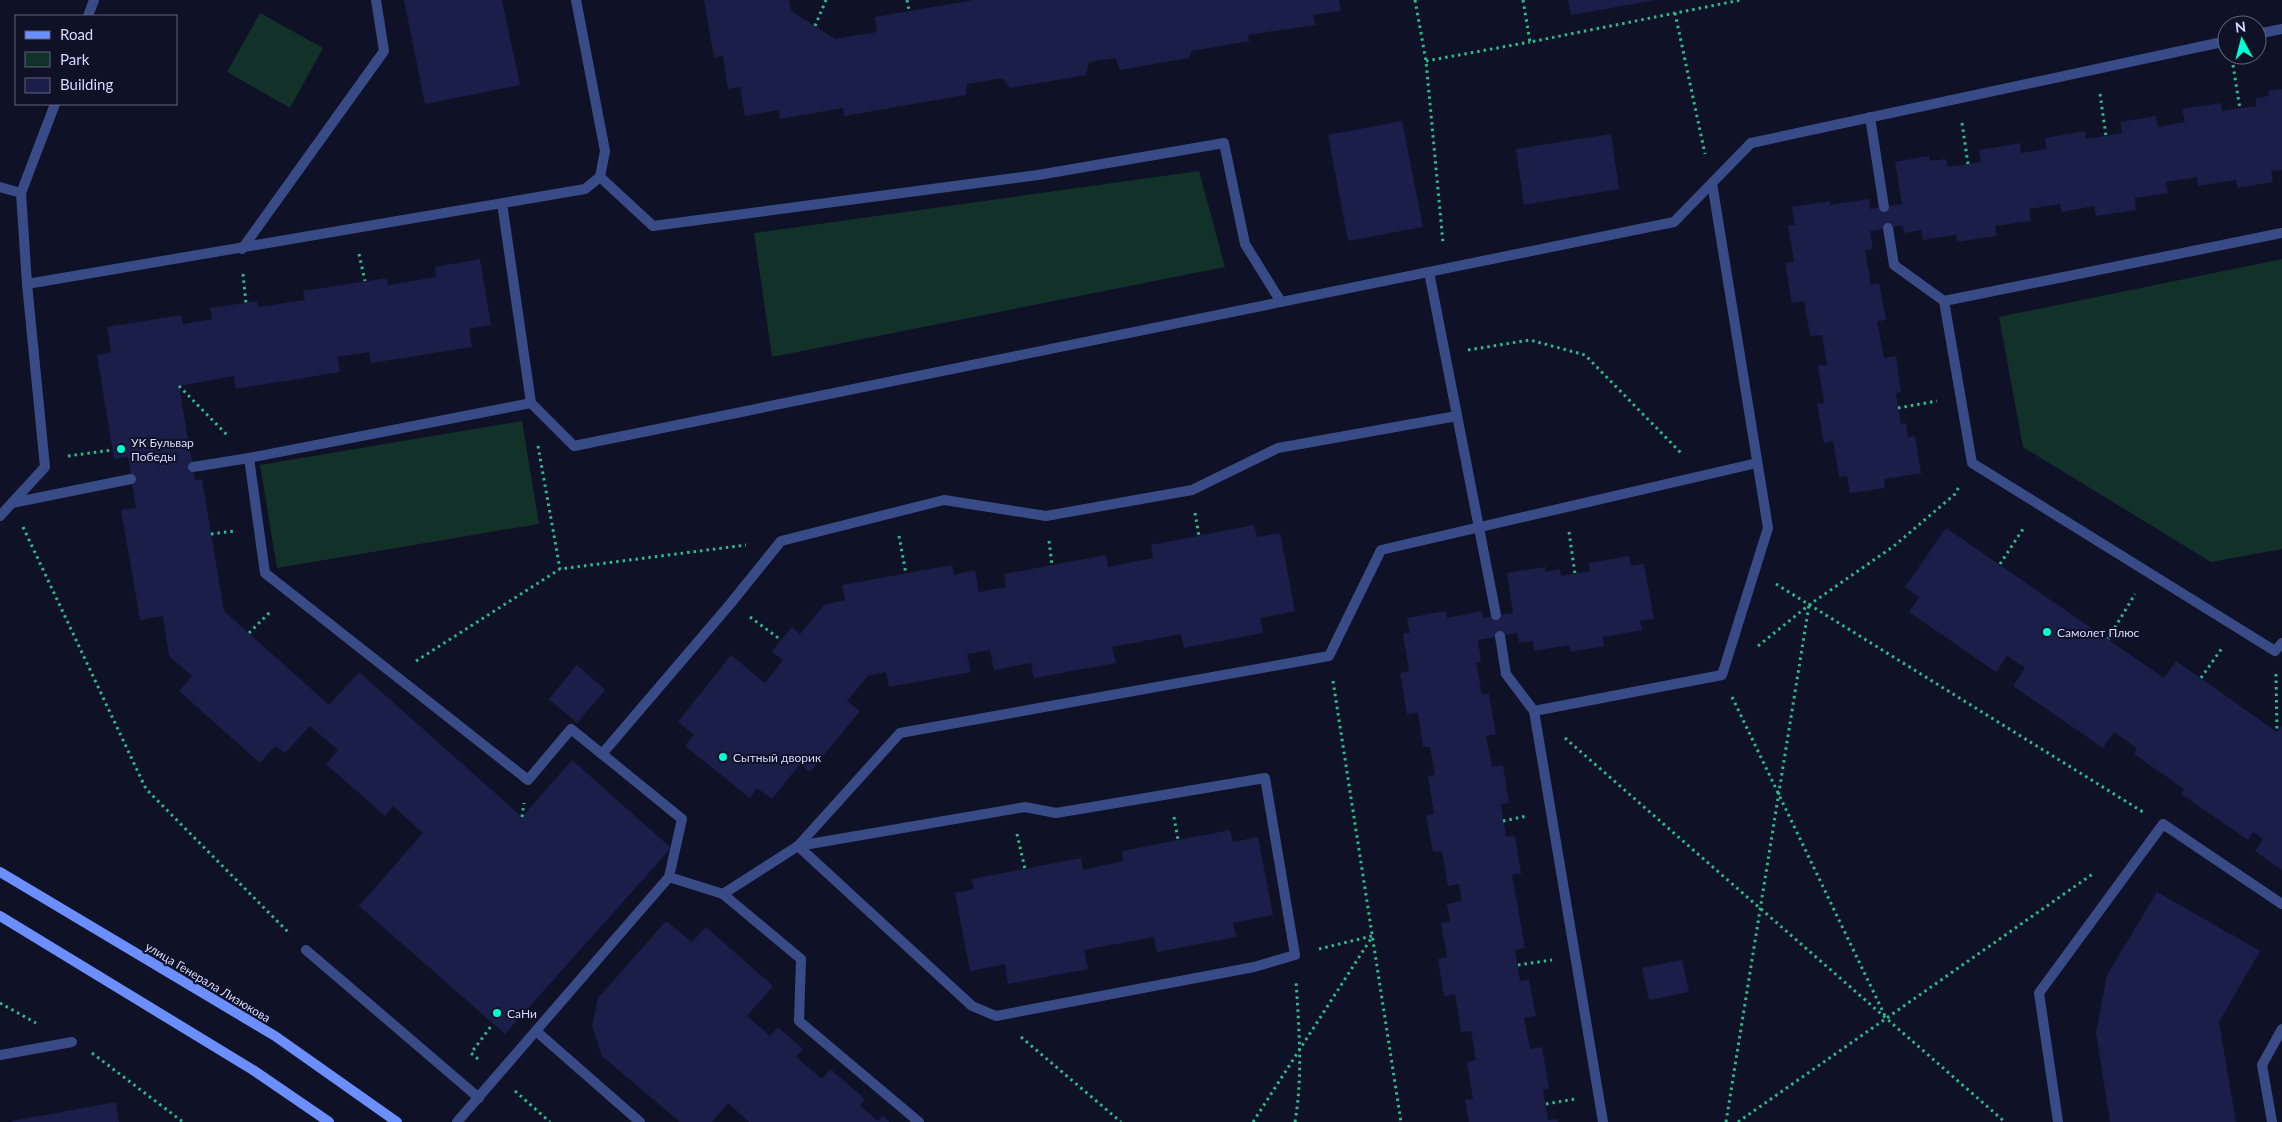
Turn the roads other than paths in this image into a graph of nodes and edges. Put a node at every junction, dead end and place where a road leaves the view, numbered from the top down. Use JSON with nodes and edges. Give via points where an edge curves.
{"nodes":[{"id":1,"x":94,"y":0,"type":"edge"},
{"id":2,"x":376,"y":0,"type":"edge"},
{"id":3,"x":576,"y":0,"type":"edge"},
{"id":4,"x":88,"y":15,"type":"edge"},
{"id":5,"x":2282,"y":29,"type":"edge"},
{"id":6,"x":2267,"y":32,"type":"edge"},
{"id":7,"x":2217,"y":43,"type":"edge"},
{"id":8,"x":55,"y":105,"type":"edge"},
{"id":9,"x":1870,"y":117,"type":"junction"},
{"id":10,"x":600,"y":177,"type":"junction"},
{"id":11,"x":1712,"y":183,"type":"junction"},
{"id":12,"x":0,"y":187,"type":"edge"},
{"id":13,"x":21,"y":193,"type":"junction"},
{"id":14,"x":502,"y":203,"type":"junction"},
{"id":15,"x":1884,"y":207,"type":"dead end"},
{"id":16,"x":1888,"y":228,"type":"dead end"},
{"id":17,"x":2282,"y":233,"type":"edge"},
{"id":18,"x":242,"y":249,"type":"junction"},
{"id":19,"x":1429,"y":272,"type":"junction"},
{"id":20,"x":27,"y":284,"type":"junction"},
{"id":21,"x":1944,"y":301,"type":"junction"},
{"id":22,"x":1281,"y":302,"type":"junction"},
{"id":23,"x":531,"y":403,"type":"junction"},
{"id":24,"x":1457,"y":416,"type":"junction"},
{"id":25,"x":249,"y":458,"type":"junction"},
{"id":26,"x":1757,"y":464,"type":"junction"},
{"id":27,"x":193,"y":467,"type":"dead end"},
{"id":28,"x":131,"y":479,"type":"dead end"},
{"id":29,"x":12,"y":503,"type":"junction"},
{"id":30,"x":0,"y":516,"type":"edge"},
{"id":31,"x":1479,"y":527,"type":"junction"},
{"id":32,"x":1496,"y":615,"type":"dead end"},
{"id":33,"x":1500,"y":636,"type":"dead end"},
{"id":34,"x":2279,"y":647,"type":"edge"},
{"id":35,"x":1534,"y":711,"type":"junction"},
{"id":36,"x":602,"y":754,"type":"junction"},
{"id":37,"x":798,"y":846,"type":"junction"},
{"id":38,"x":0,"y":872,"type":"edge"},
{"id":39,"x":669,"y":877,"type":"junction"},
{"id":40,"x":723,"y":894,"type":"junction"},
{"id":41,"x":2282,"y":904,"type":"edge"},
{"id":42,"x":0,"y":916,"type":"edge"},
{"id":43,"x":306,"y":950,"type":"road end"},
{"id":44,"x":2282,"y":1029,"type":"edge"},
{"id":45,"x":536,"y":1031,"type":"junction"},
{"id":46,"x":72,"y":1042,"type":"road end"},
{"id":47,"x":0,"y":1055,"type":"edge"},
{"id":48,"x":479,"y":1098,"type":"junction"},
{"id":49,"x":329,"y":1122,"type":"edge"},
{"id":50,"x":397,"y":1122,"type":"edge"},
{"id":51,"x":457,"y":1122,"type":"edge"},
{"id":52,"x":640,"y":1122,"type":"edge"},
{"id":53,"x":919,"y":1122,"type":"edge"},
{"id":54,"x":1603,"y":1122,"type":"edge"},
{"id":55,"x":2058,"y":1122,"type":"edge"},
{"id":56,"x":2272,"y":1122,"type":"edge"}],
"edges":[{"from":1,"to":4,"type":"lane"},
{"from":2,"to":18,"type":"lane","via":[[384,51]]},
{"from":3,"to":10,"type":"lane","via":[[605,151]]},
{"from":5,"to":6,"type":"lane"},
{"from":7,"to":9,"type":"lane"},
{"from":8,"to":13,"type":"lane"},
{"from":9,"to":11,"type":"lane","via":[[1751,143]]},
{"from":9,"to":15,"type":"lane"},
{"from":10,"to":14,"type":"lane","via":[[586,189]]},
{"from":10,"to":22,"type":"lane","via":[[653,226],[1038,175],[1224,143],[1245,244]]},
{"from":11,"to":19,"type":"lane","via":[[1674,222]]},
{"from":11,"to":26,"type":"lane"},
{"from":12,"to":13,"type":"lane"},
{"from":13,"to":20,"type":"lane"},
{"from":14,"to":18,"type":"lane"},
{"from":14,"to":23,"type":"lane"},
{"from":16,"to":21,"type":"lane","via":[[1894,265]]},
{"from":17,"to":21,"type":"lane"},
{"from":18,"to":20,"type":"lane"},
{"from":19,"to":22,"type":"lane"},
{"from":19,"to":24,"type":"lane"},
{"from":20,"to":29,"type":"lane","via":[[45,467]]},
{"from":21,"to":34,"type":"lane","via":[[1972,463],[2237,627]]},
{"from":22,"to":23,"type":"lane","via":[[574,446]]},
{"from":23,"to":25,"type":"lane"},
{"from":24,"to":31,"type":"lane"},
{"from":24,"to":36,"type":"lane","via":[[1278,448],[1192,490],[1046,516],[944,500],[781,541]]},
{"from":25,"to":27,"type":"lane"},
{"from":25,"to":36,"type":"lane","via":[[265,573],[528,780],[571,729]]},
{"from":26,"to":31,"type":"lane"},
{"from":26,"to":35,"type":"lane","via":[[1768,528],[1722,675]]},
{"from":28,"to":29,"type":"lane"},
{"from":29,"to":30,"type":"lane"},
{"from":31,"to":32,"type":"lane"},
{"from":31,"to":37,"type":"lane","via":[[1381,550],[1329,656],[900,733]]},
{"from":33,"to":35,"type":"lane","via":[[1506,674]]},
{"from":35,"to":54,"type":"lane"},
{"from":36,"to":39,"type":"lane","via":[[682,819]]},
{"from":37,"to":37,"type":"lane","via":[[972,1006],[996,1016],[1254,967],[1294,955],[1265,778],[1056,813],[1025,807]]},
{"from":37,"to":40,"type":"lane"},
{"from":38,"to":50,"type":"main road","name":"улица Генерала Лизюкова","via":[[275,1036]]},
{"from":39,"to":40,"type":"lane"},
{"from":39,"to":45,"type":"lane"},
{"from":40,"to":53,"type":"lane","via":[[801,960],[799,1021]]},
{"from":41,"to":55,"type":"lane","via":[[2164,824],[2039,993]]},
{"from":42,"to":49,"type":"main road","via":[[253,1070]]},
{"from":43,"to":48,"type":"lane"},
{"from":44,"to":56,"type":"lane","via":[[2262,1065]]},
{"from":45,"to":48,"type":"lane"},
{"from":45,"to":52,"type":"lane"},
{"from":46,"to":47,"type":"lane"},
{"from":48,"to":51,"type":"lane"}]}
